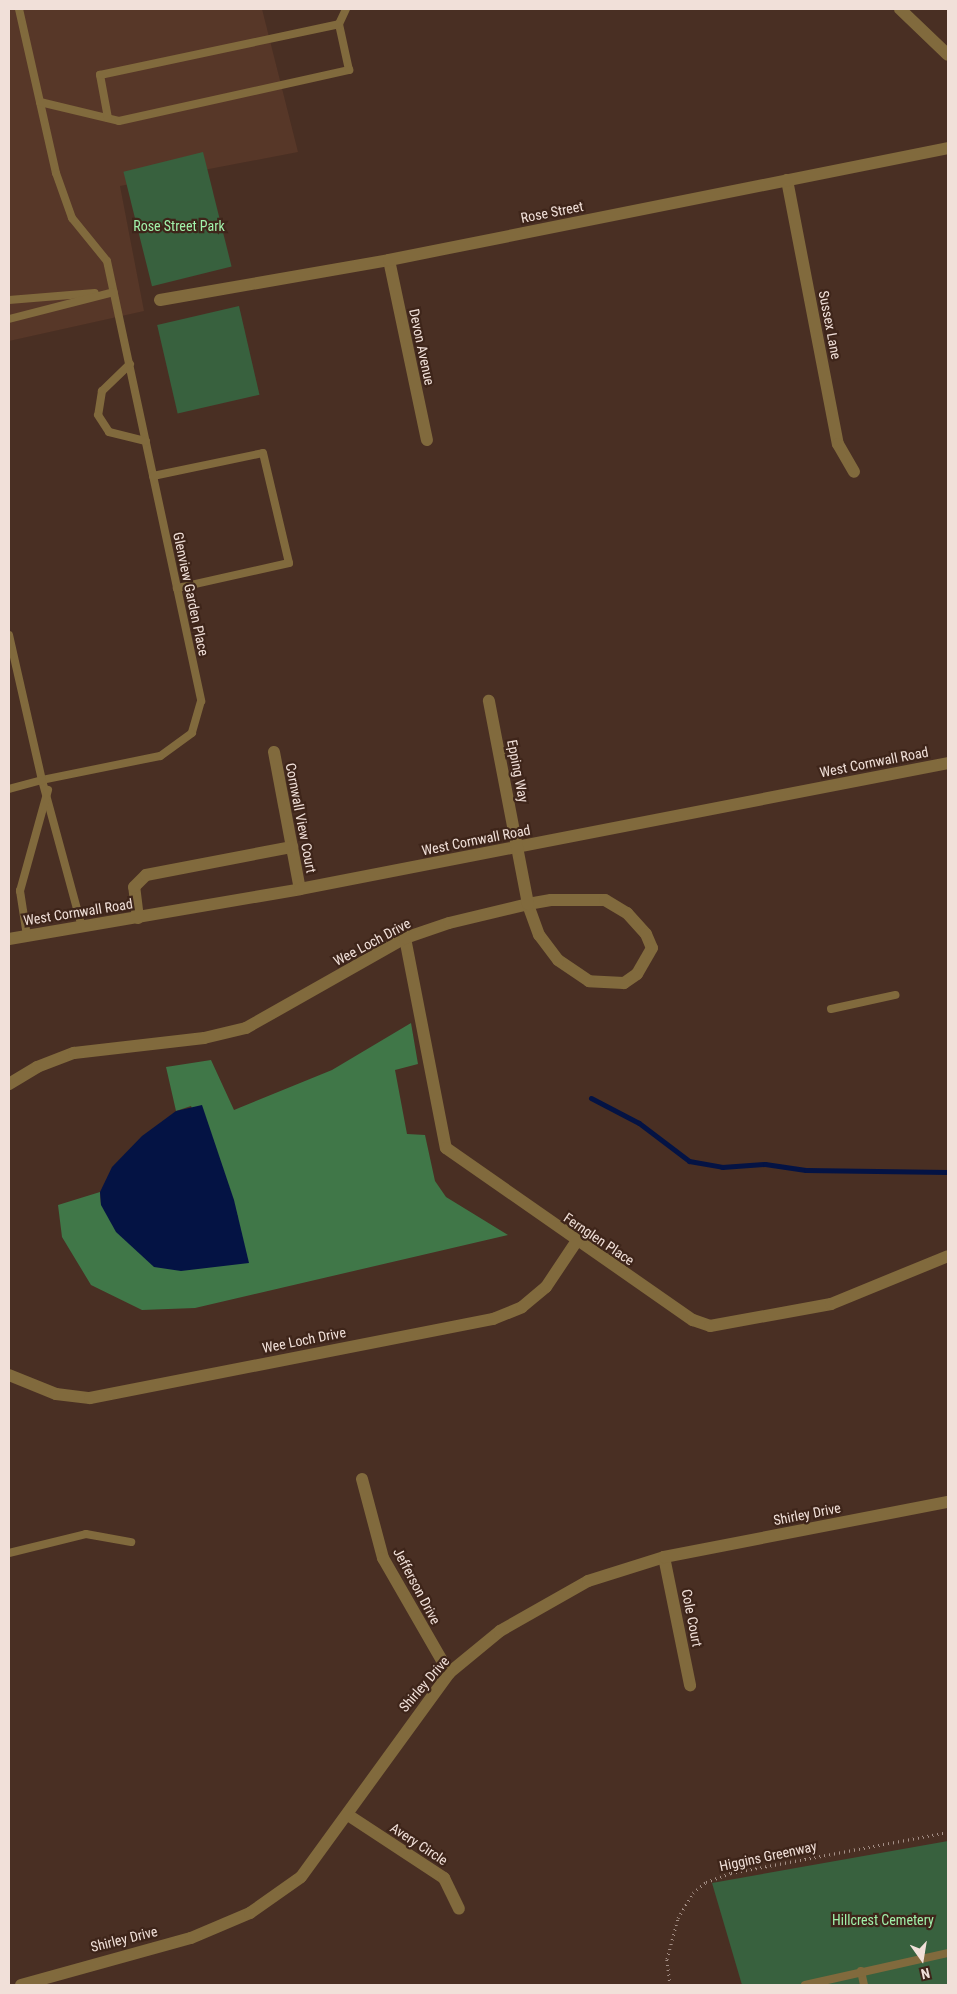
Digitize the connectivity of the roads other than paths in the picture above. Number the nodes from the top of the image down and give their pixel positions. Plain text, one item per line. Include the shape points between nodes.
1 (19, 9) edge
2 (346, 9) edge
3 (900, 9) edge
4 (339, 24) junction
5 (948, 55) edge
6 (40, 102) junction
7 (108, 118) junction
8 (948, 148) edge
9 (787, 180) junction
10 (388, 260) junction
11 (114, 292) junction
12 (9, 300) edge
13 (160, 300) dead end
14 (9, 318) edge
15 (130, 364) junction
16 (427, 440) dead end
17 (146, 441) junction
18 (854, 472) dead end
19 (153, 476) junction
20 (177, 588) junction
21 (9, 635) edge
22 (489, 701) dead end
23 (274, 752) dead end
24 (948, 763) edge
25 (42, 780) junction
26 (9, 789) edge
27 (48, 790) junction
28 (292, 847) junction
29 (518, 848) junction
30 (300, 889) junction
31 (528, 904) junction
32 (138, 918) junction
33 (82, 927) junction
34 (27, 936) junction
35 (9, 938) edge
36 (405, 938) junction
37 (895, 995) dead end
38 (831, 1009) dead end
39 (9, 1084) edge
40 (576, 1242) junction
41 (948, 1256) edge
42 (9, 1375) edge
43 (362, 1480) dead end
44 (948, 1502) edge
45 (131, 1542) dead end
46 (9, 1553) edge
47 (664, 1557) junction
48 (449, 1673) junction
49 (690, 1685) dead end
50 (348, 1815) junction
51 (459, 1909) dead end
52 (948, 1953) edge
53 (861, 1971) junction
54 (21, 1985) edge
55 (805, 1985) edge
56 (864, 1985) edge

1 - 6 lane, Glenview Garden Place
2 - 4 lane
3 - 5 street
4 - 7 lane via 100,75
4 - 7 lane via 349,70 119,120
6 - 7 lane
6 - 11 lane, Glenview Garden Place via 72,218 107,261
8 - 9 street, Rose Street
9 - 10 street, Rose Street
9 - 18 street, Sussex Lane via 838,444
10 - 13 street, Rose Street
10 - 16 street, Devon Avenue
11 - 12 lane
11 - 14 lane
11 - 15 lane, Glenview Garden Place
15 - 17 lane, Glenview Garden Place
15 - 17 lane via 102,391 98,415 109,432
17 - 19 lane, Glenview Garden Place
19 - 20 lane, Glenview Garden Place
19 - 20 lane via 263,453 289,563
20 - 25 lane, Glenview Garden Place via 201,700 192,733 160,756
21 - 25 lane
22 - 29 street, Epping Way
23 - 28 street, Cornwall View Court
24 - 29 street, West Cornwall Road
25 - 26 lane, Glenview Garden Place
25 - 27 lane
27 - 33 lane
27 - 34 lane via 20,891
28 - 30 street, Cornwall View Court
28 - 32 street via 146,875 134,887
29 - 30 street, West Cornwall Road
29 - 31 street, Epping Way
30 - 32 street, West Cornwall Road
31 - 31 street, Wee Loch Drive via 539,935 558,960 589,981 624,983 649,960 652,948 646,934 627,913 605,900 581,897
31 - 36 street, Wee Loch Drive
32 - 33 street, West Cornwall Road
33 - 34 street, West Cornwall Road
34 - 35 street, West Cornwall Road
36 - 39 street, Wee Loch Drive via 246,1028 204,1038 74,1053 37,1067
36 - 40 street, Fernglen Place via 446,1148
37 - 38 lane
40 - 41 street, Fernglen Place via 693,1320 710,1326 830,1304
40 - 42 street, Wee Loch Drive via 546,1287 522,1307 493,1318 90,1398 56,1394
43 - 48 street, Jefferson Drive via 383,1558
44 - 47 street, Shirley Drive
45 - 46 lane via 86,1534
47 - 48 street, Shirley Drive via 588,1581 541,1606 500,1631
47 - 49 street, Cole Court
48 - 50 street, Shirley Drive via 416,1713
50 - 51 street, Avery Circle via 444,1878
50 - 54 street, Shirley Drive via 301,1877 250,1914 191,1938
52 - 53 lane
53 - 55 lane
53 - 56 lane

